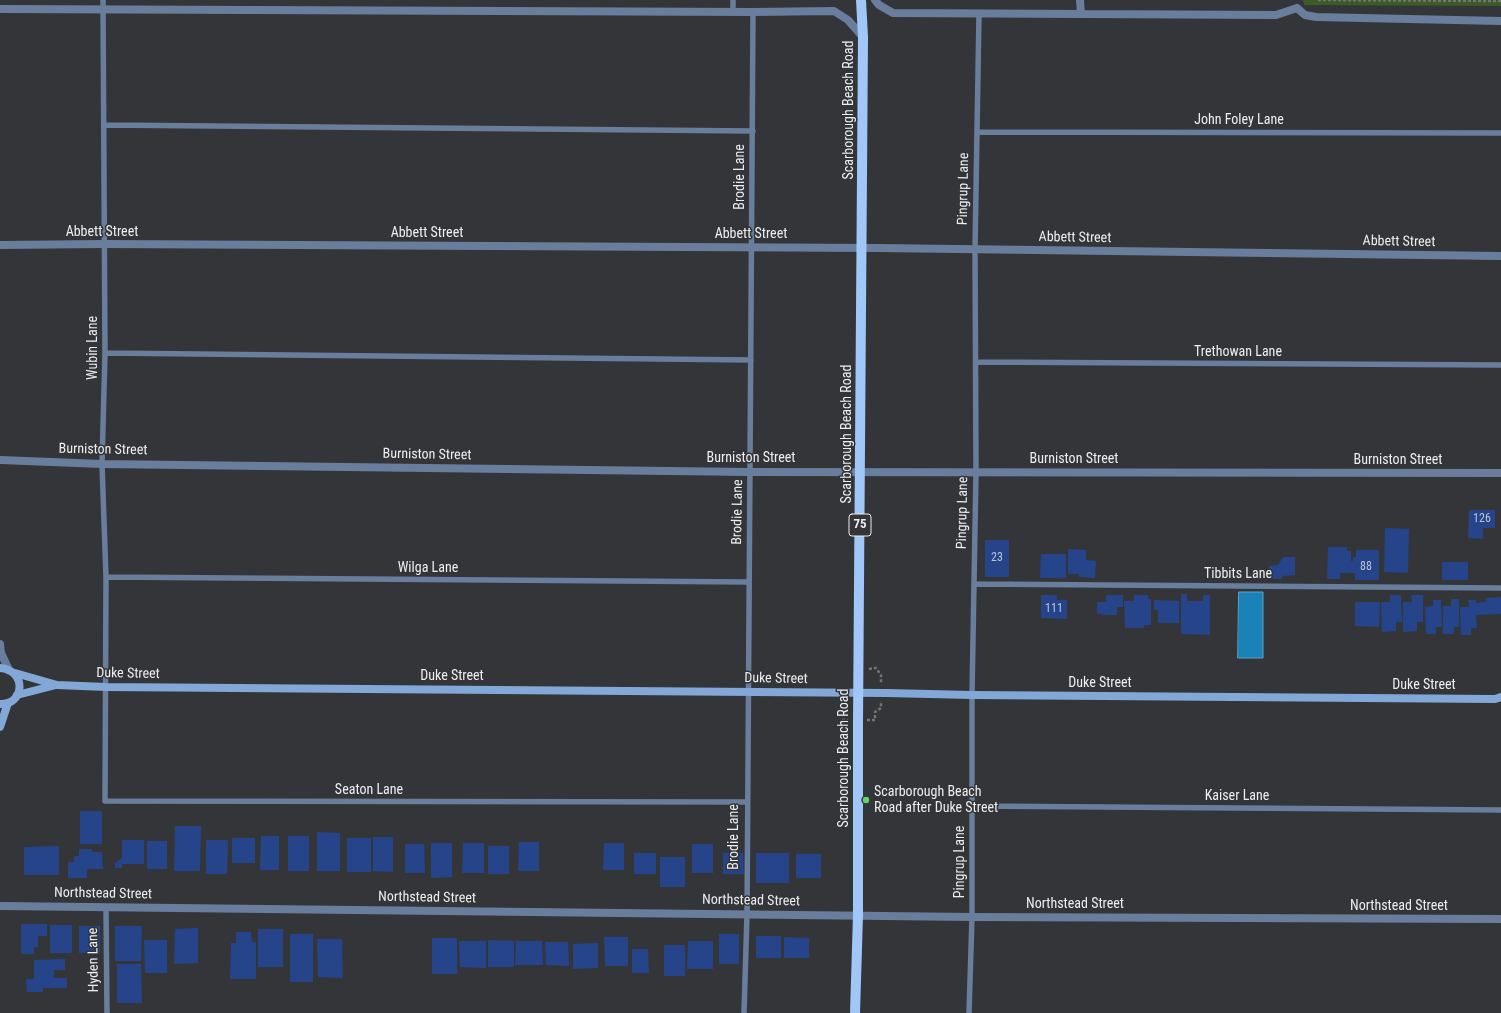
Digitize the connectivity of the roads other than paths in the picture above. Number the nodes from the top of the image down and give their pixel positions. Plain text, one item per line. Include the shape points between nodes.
1 (104, 0) edge
2 (733, 0) edge
3 (861, 0) edge
4 (875, 0) edge
5 (1080, 0) edge
6 (1296, 4) edge
7 (0, 8) edge
8 (104, 9) junction
9 (733, 12) junction
10 (753, 12) junction
11 (979, 14) junction
12 (1081, 14) junction
13 (1501, 20) edge
14 (864, 37) junction
15 (105, 125) junction
16 (753, 131) junction
17 (977, 132) junction
18 (1501, 133) edge
19 (104, 244) junction
20 (0, 245) edge
21 (752, 247) junction
22 (862, 248) junction
23 (975, 249) junction
24 (1501, 256) edge
25 (105, 353) junction
26 (751, 360) junction
27 (976, 362) junction
28 (1501, 365) edge
29 (0, 460) edge
30 (102, 464) junction
31 (750, 472) junction
32 (860, 472) junction
33 (976, 472) junction
34 (1501, 473) edge
35 (106, 577) junction
36 (749, 582) junction
37 (974, 584) junction
38 (1501, 588) edge
39 (0, 644) edge
40 (0, 668) edge
41 (12, 671) junction
42 (57, 685) junction
43 (106, 687) junction
44 (748, 692) junction
45 (859, 692) junction
46 (18, 695) junction
47 (972, 695) junction
48 (1499, 699) edge
49 (4, 703) edge
50 (0, 728) edge
51 (746, 802) junction
52 (972, 806) junction
53 (1501, 810) edge
54 (0, 906) edge
55 (106, 908) junction
56 (747, 914) junction
57 (858, 916) junction
58 (972, 916) junction
59 (1501, 919) edge
60 (107, 1013) edge
61 (744, 1013) edge
62 (855, 1013) edge
63 (970, 1013) edge

1 - 8 lane, Wubin Lane
2 - 9 lane
3 - 14 main road, Scarborough Beach Road / 75
4 - 11 street via 893,13
5 - 12 street
6 - 12 street via 1276,15
6 - 13 street via 1305,15 1316,17
7 - 8 street
8 - 9 street
8 - 15 lane, Wubin Lane
9 - 10 street
10 - 14 street via 834,11 848,20
10 - 16 lane, Brodie Lane
11 - 12 street
11 - 17 lane, Pingrup Lane
14 - 22 main road, Scarborough Beach Road / 75
15 - 16 lane
15 - 19 lane, Wubin Lane
16 - 21 lane, Brodie Lane
17 - 18 lane, John Foley Lane
17 - 23 lane, Pingrup Lane
19 - 20 street, Abbett Street
19 - 21 street, Abbett Street
19 - 25 lane, Wubin Lane
21 - 22 street, Abbett Street
21 - 26 lane, Brodie Lane
22 - 23 street, Abbett Street
22 - 32 main road, Scarborough Beach Road / 75
23 - 24 street, Abbett Street
23 - 27 lane, Pingrup Lane
25 - 26 lane
25 - 30 lane, Wubin Lane
26 - 31 lane, Brodie Lane
27 - 28 lane, Trethowan Lane
27 - 33 lane, Pingrup Lane
29 - 30 street, Burniston Street
30 - 31 street, Burniston Street
30 - 35 lane, Wubin Lane
31 - 32 street, Burniston Street
31 - 36 lane, Brodie Lane
32 - 33 street, Burniston Street
32 - 45 main road, Scarborough Beach Road / 75
33 - 34 street, Burniston Street
33 - 37 lane, Pingrup Lane
35 - 36 lane, Wilga Lane
35 - 43 lane, Wubin Lane
36 - 44 lane, Brodie Lane
37 - 38 lane, Tibbits Lane
37 - 47 lane, Pingrup Lane
39 - 41 street via 1,653
40 - 41 main road, Duke Street
41 - 42 main road, Duke Street
41 - 46 main road via 20,683
42 - 43 main road, Duke Street
42 - 46 main road, Duke Street
43 - 44 main road, Duke Street
43 - 51 lane, Seaton Lane via 105,801
44 - 45 main road, Duke Street
44 - 51 lane, Brodie Lane
45 - 47 main road, Duke Street
45 - 57 main road, Scarborough Beach Road / 75
46 - 49 main road
47 - 48 main road, Duke Street
47 - 52 lane, Pingrup Lane
49 - 50 main road
51 - 56 lane, Brodie Lane
52 - 53 lane, Kaiser Lane
52 - 58 lane, Pingrup Lane
54 - 55 street, Northstead Street
55 - 56 street, Northstead Street
55 - 60 lane, Hyden Lane
56 - 57 street, Northstead Street
56 - 61 lane, Brodie Lane
57 - 58 street, Northstead Street
57 - 62 main road, Scarborough Beach Road / 75
58 - 59 street, Northstead Street
58 - 63 lane, Pingrup Lane

